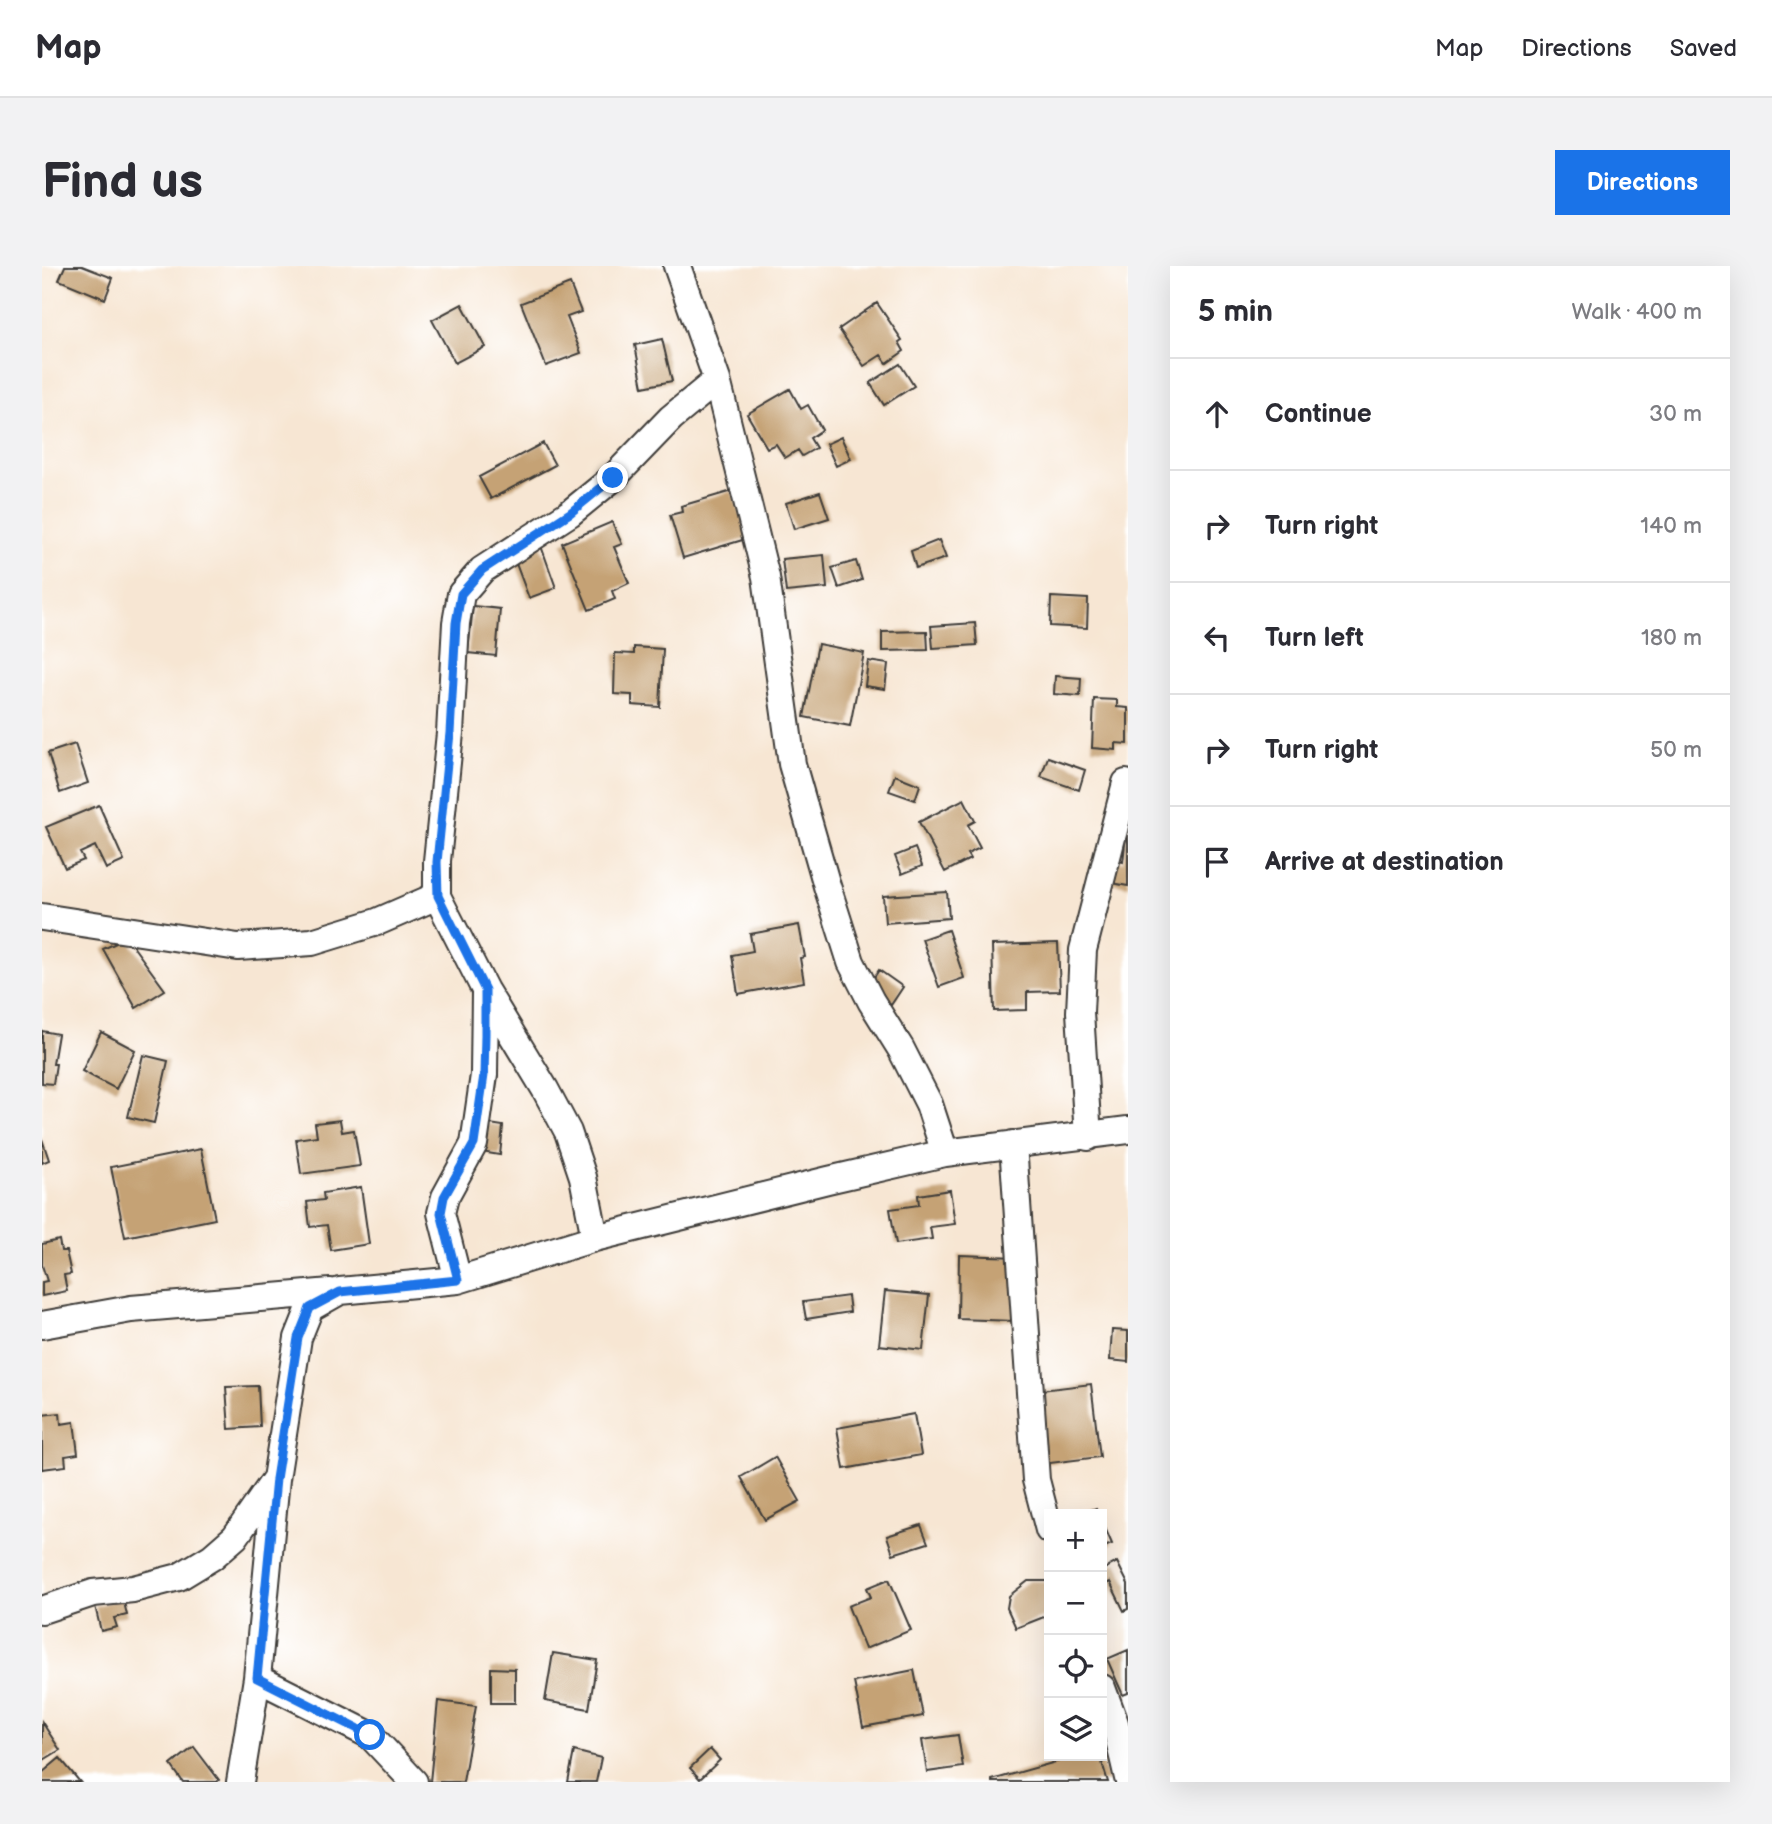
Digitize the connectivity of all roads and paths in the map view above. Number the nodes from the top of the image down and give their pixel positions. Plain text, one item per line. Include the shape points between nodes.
1 (677, 266) edge
2 (718, 380) junction
3 (1126, 783) dead end
4 (438, 896) junction
5 (42, 917) edge
6 (485, 990) junction
7 (1128, 1130) edge
8 (1088, 1137) junction
9 (1013, 1144) junction
10 (945, 1153) junction
11 (595, 1238) junction
12 (458, 1280) junction
13 (340, 1292) junction
14 (42, 1325) edge
15 (276, 1479) junction
16 (1044, 1511) edge
17 (42, 1610) edge
18 (257, 1678) junction
19 (1106, 1698) edge
20 (1128, 1778) edge
21 (240, 1782) edge
22 (414, 1782) edge

1 - 2 street
2 - 4 street via 671,418 613,478 570,513 482,570 461,594 437,862
2 - 10 street via 766,577 792,764 827,886 851,962 929,1104
3 - 8 street via 1083,950 1080,1012
4 - 5 street via 377,922 312,942 238,947
4 - 6 street
6 - 11 street via 568,1132
6 - 12 street via 484,1075 474,1144 444,1197 441,1213
7 - 8 street
8 - 9 street
9 - 10 street
9 - 16 street via 1036,1480
10 - 11 street
11 - 12 street
12 - 13 street
13 - 14 street via 131,1309
13 - 15 street via 310,1308 298,1338
15 - 17 street via 235,1537 179,1577 93,1593
15 - 18 street
18 - 21 street
18 - 22 street via 370,1735
19 - 20 street

